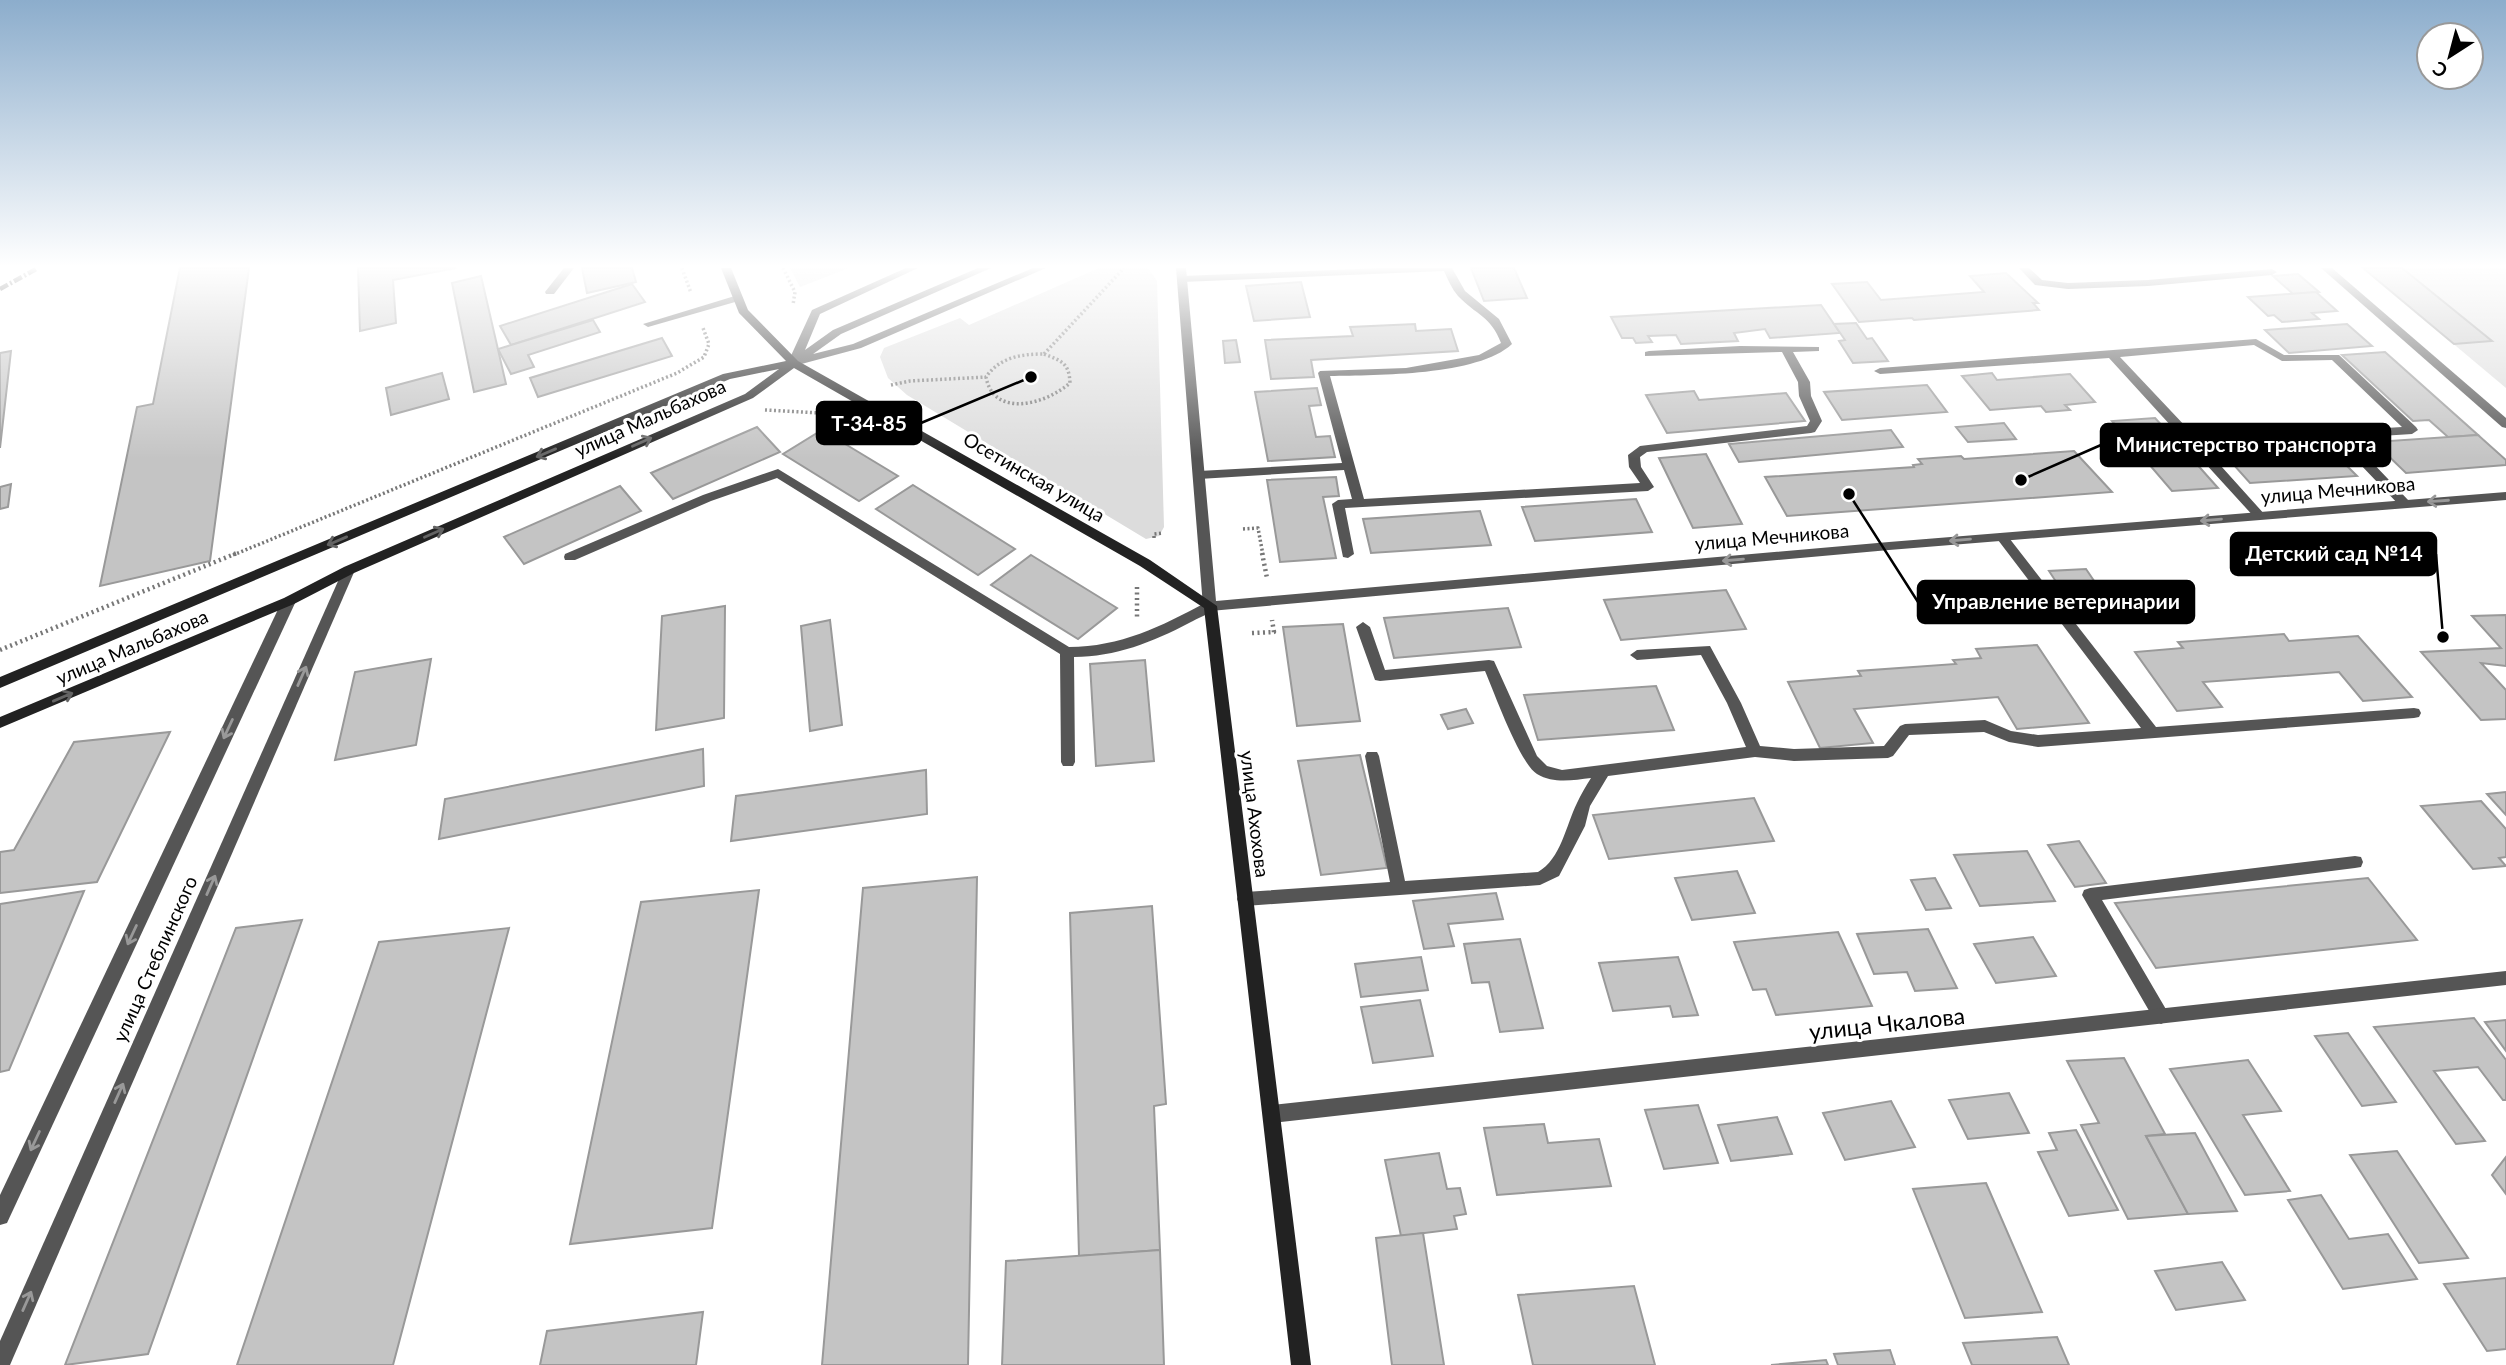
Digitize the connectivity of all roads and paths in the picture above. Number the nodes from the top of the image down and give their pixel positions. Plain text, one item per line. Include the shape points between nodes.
1 (763, 332) edge
2 (808, 332) edge
3 (838, 332) edge
4 (891, 332) edge
5 (1065, 332) edge
6 (1186, 332) edge
7 (1503, 332) edge
8 (2400, 332) edge
9 (1786, 349) junction
10 (1815, 349) dead end
11 (1045, 354) junction
12 (1649, 354) dead end
13 (2112, 354) junction
14 (704, 357) dead end
15 (794, 363) junction
16 (1880, 371) dead end
17 (986, 377) junction
18 (891, 385) dead end
19 (765, 410) dead end
20 (839, 414) dead end
21 (2506, 424) edge
22 (2184, 432) junction
23 (2339, 435) junction
24 (1349, 466) junction
25 (1199, 475) junction
26 (2506, 496) edge
27 (1359, 503) junction
28 (2404, 504) junction
29 (2260, 516) junction
30 (1243, 529) dead end
31 (1163, 533) dead end
32 (2002, 537) junction
33 (1154, 538) dead end
34 (1348, 554) dead end
35 (570, 557) dead end
36 (349, 570) junction
37 (1267, 578) dead end
38 (1137, 587) dead end
39 (289, 601) junction
40 (1210, 606) junction
41 (1272, 613) dead end
42 (1137, 620) dead end
43 (1363, 627) dead end
44 (1252, 633) dead end
45 (0, 650) edge
46 (1067, 652) junction
47 (1637, 655) dead end
48 (0, 683) edge
49 (2414, 713) dead end
50 (0, 723) edge
51 (2153, 733) junction
52 (1755, 751) junction
53 (1372, 756) dead end
54 (1068, 762) dead end
55 (1604, 770) junction
56 (2355, 862) dead end
57 (1399, 888) junction
58 (1245, 899) junction
59 (2506, 978) edge
60 (2161, 1016) junction
61 (1272, 1114) junction
62 (0, 1216) edge
63 (0, 1364) edge
64 (1301, 1365) edge

1 - 15 main road, Осетинская улица
2 - 15 street
3 - 15 street
4 - 15 street
5 - 11 path
6 - 25 street, улица Ахохова
7 - 24 street via 1507,344 1482,358 1406,371 1324,373
8 - 21 street
9 - 10 street
9 - 12 street
9 - 27 street via 1804,382 1816,422 1811,429 1644,449 1634,455 1635,467 1648,487
11 - 17 path via 1007,358
11 - 17 path via 1064,362 1071,376 1064,390 1044,401 1007,402 989,392
13 - 16 street
13 - 22 street
13 - 23 street via 2256,342 2282,358 2335,357 2412,430
14 - 45 path via 677,373
36 -> 15 main road, улица Мальбахова via 749,396
15 - 40 main road, Осетинская улица
15 -> 48 main road, улица Мальбахова via 727,376
17 - 18 path
19 - 20 path
22 - 23 street via 2228,432 2258,440
22 - 29 street
23 - 28 street
24 - 25 street
24 - 27 street
25 - 40 street, улица Ахохова
26 -> 28 street, улица Мечникова
27 - 34 street via 1338,504
28 - 29 street, улица Мечникова
29 -> 32 street, улица Мечникова
30 - 37 path via 1258,528
31 - 33 path
32 -> 40 street, улица Мечникова
32 - 51 street
35 - 46 street via 778,472
36 - 39 main road, улица Мальбахова
63 -> 36 street, улица Стеблинского
38 - 42 path
50 -> 39 main road, улица Мальбахова
39 -> 62 street, улица Стеблинского
40 - 46 street via 1148,636 1091,653
40 - 58 main road, улица Ахохова
41 - 44 path via 1274,632
43 - 55 street via 1380,676 1489,665 1531,759 1542,770 1562,776
46 - 54 street
47 - 52 street via 1705,650
49 - 51 street
51 - 52 street via 2038,741 1985,726 1905,730 1888,752 1794,755
52 - 55 street
53 - 57 street
55 - 57 street via 1553,871 1540,878
56 - 60 street via 2090,895
57 - 58 street
58 - 61 main road, улица Ахохова
59 - 60 street, улица Чкалова
60 - 61 street, улица Чкалова
61 - 64 main road, улица Ахохова

